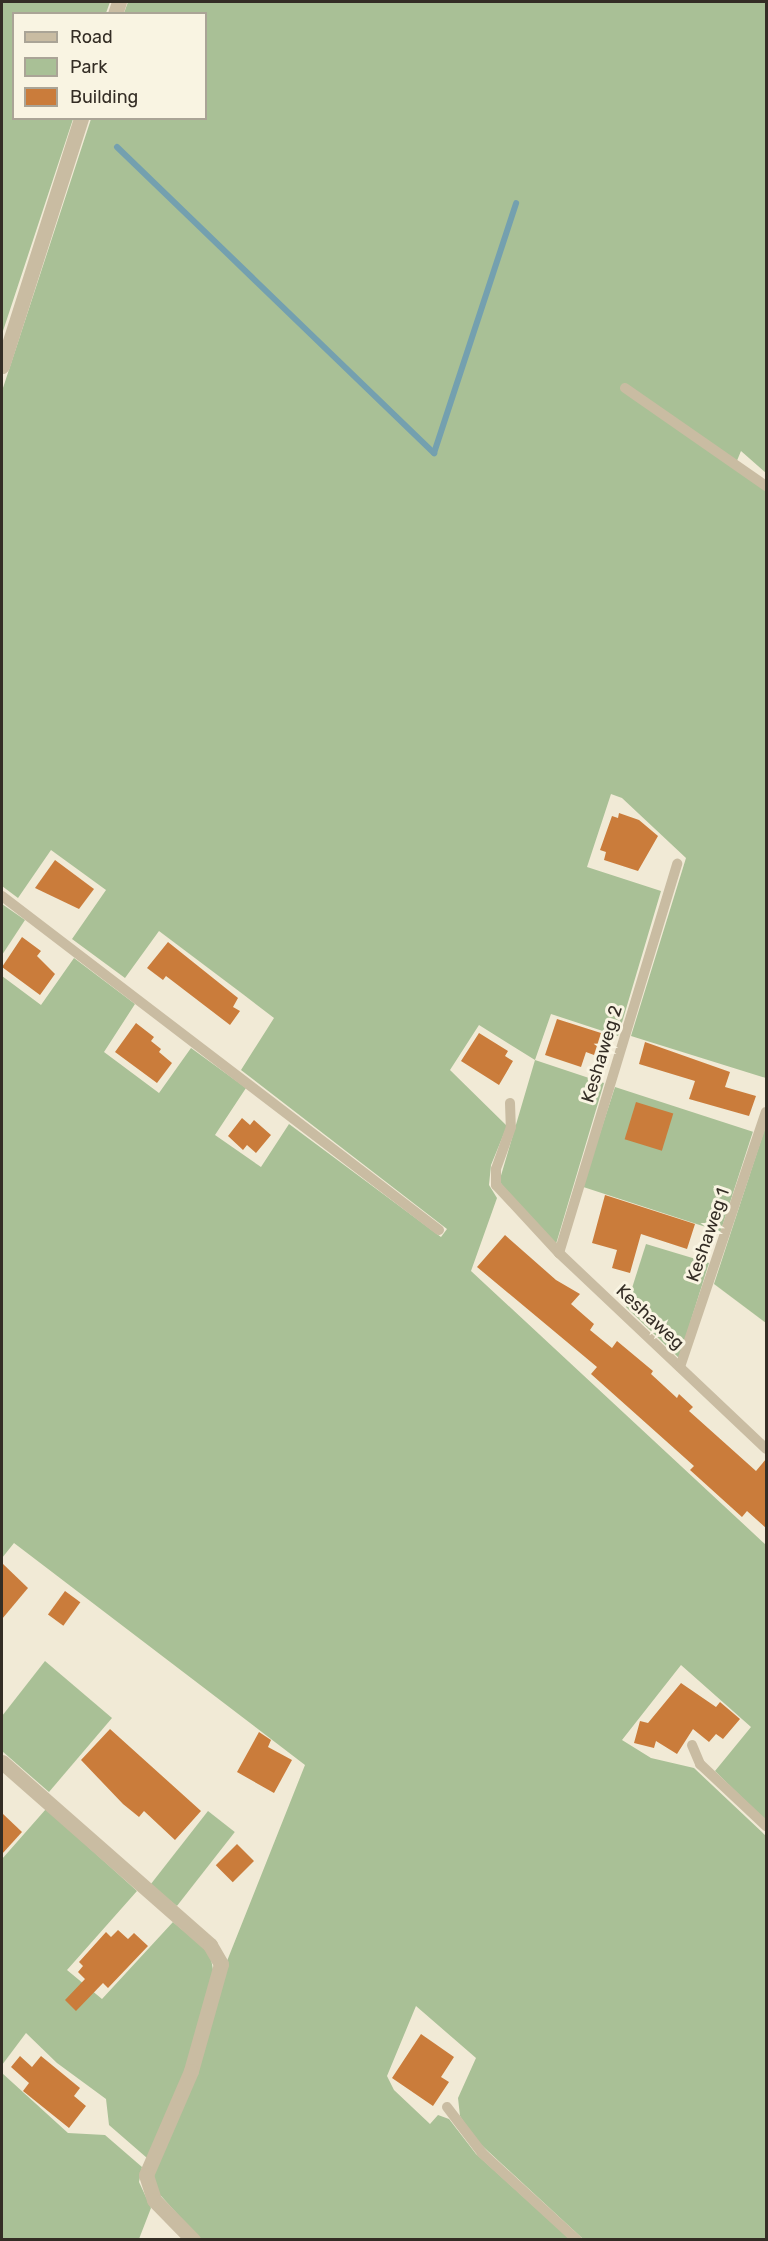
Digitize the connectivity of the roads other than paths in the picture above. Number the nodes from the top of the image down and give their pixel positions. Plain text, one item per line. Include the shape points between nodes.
1 (80, 120) edge
2 (2, 366) edge
3 (625, 388) dead end
4 (766, 486) edge
5 (677, 864) dead end
6 (2, 897) edge
7 (510, 1103) dead end
8 (766, 1112) edge
9 (439, 1230) dead end
10 (559, 1253) junction
11 (680, 1367) junction
12 (766, 1449) edge
13 (692, 1745) dead end
14 (2, 1762) edge
15 (766, 1826) edge
16 (447, 2107) dead end
17 (193, 2240) edge
18 (577, 2240) edge

1 - 2 street
3 - 4 lane
5 - 10 lane, Keshaweg 2
6 - 9 lane
7 - 10 lane, Keshaweg via 511,1127 496,1170 496,1185
8 - 11 lane, Keshaweg 1
10 - 11 lane, Keshaweg
11 - 12 lane, Keshaweg
13 - 15 lane via 700,1764
14 - 17 street via 210,1945 221,1964 191,2071 146,2175 154,2200
16 - 18 lane via 482,2153

